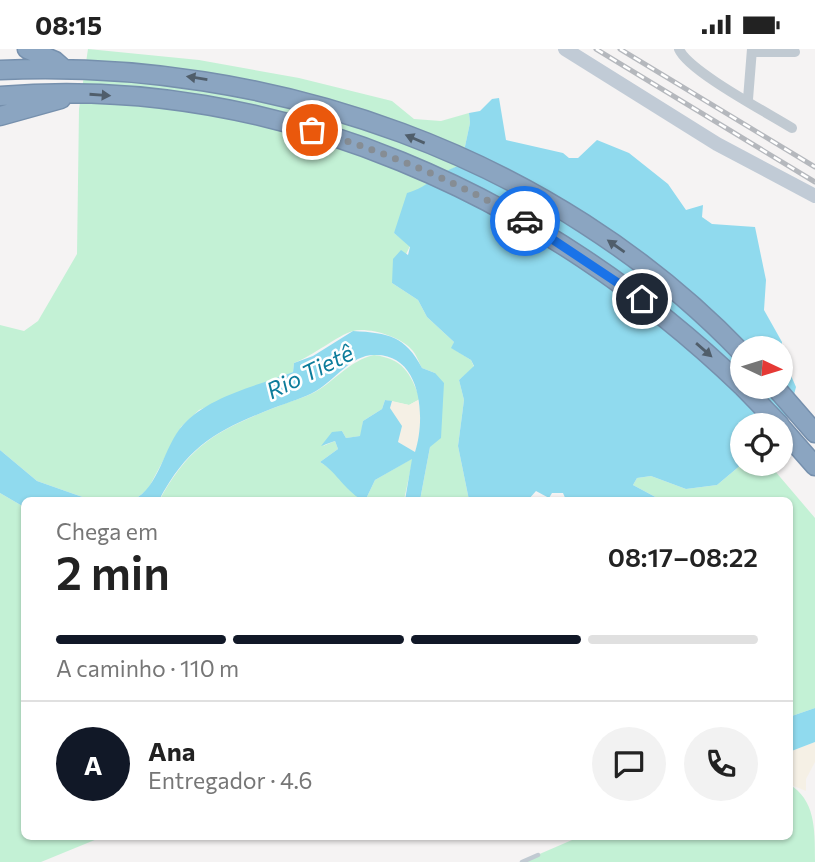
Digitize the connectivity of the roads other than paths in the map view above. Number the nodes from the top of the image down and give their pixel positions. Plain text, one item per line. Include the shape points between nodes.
1 (27, 49) edge
2 (565, 49) edge
3 (679, 49) edge
4 (752, 51) edge
5 (795, 52) dead end
6 (64, 69) junction
7 (0, 70) edge
8 (73, 93) junction
9 (0, 96) edge
10 (748, 99) junction
11 (6, 114) edge
12 (792, 128) dead end
13 (815, 196) edge
14 (730, 342) edge
15 (730, 375) edge
16 (755, 399) edge
17 (785, 399) edge
18 (769, 413) edge
19 (815, 433) edge
20 (793, 440) edge
21 (815, 466) edge
22 (538, 856) dead end
23 (522, 862) edge

1 - 6 highway
2 - 13 main road via 717,144
3 - 10 street via 691,63
4 - 5 street
4 - 10 street
6 - 7 highway
14 -> 6 highway via 664,281 581,222 491,171 395,130 224,82 135,71
8 - 9 highway
8 - 11 highway
8 -> 15 highway via 142,96 262,117 403,161 564,244 642,299
10 - 12 street
16 - 18 highway
17 - 19 highway
20 - 21 highway
22 - 23 lane

